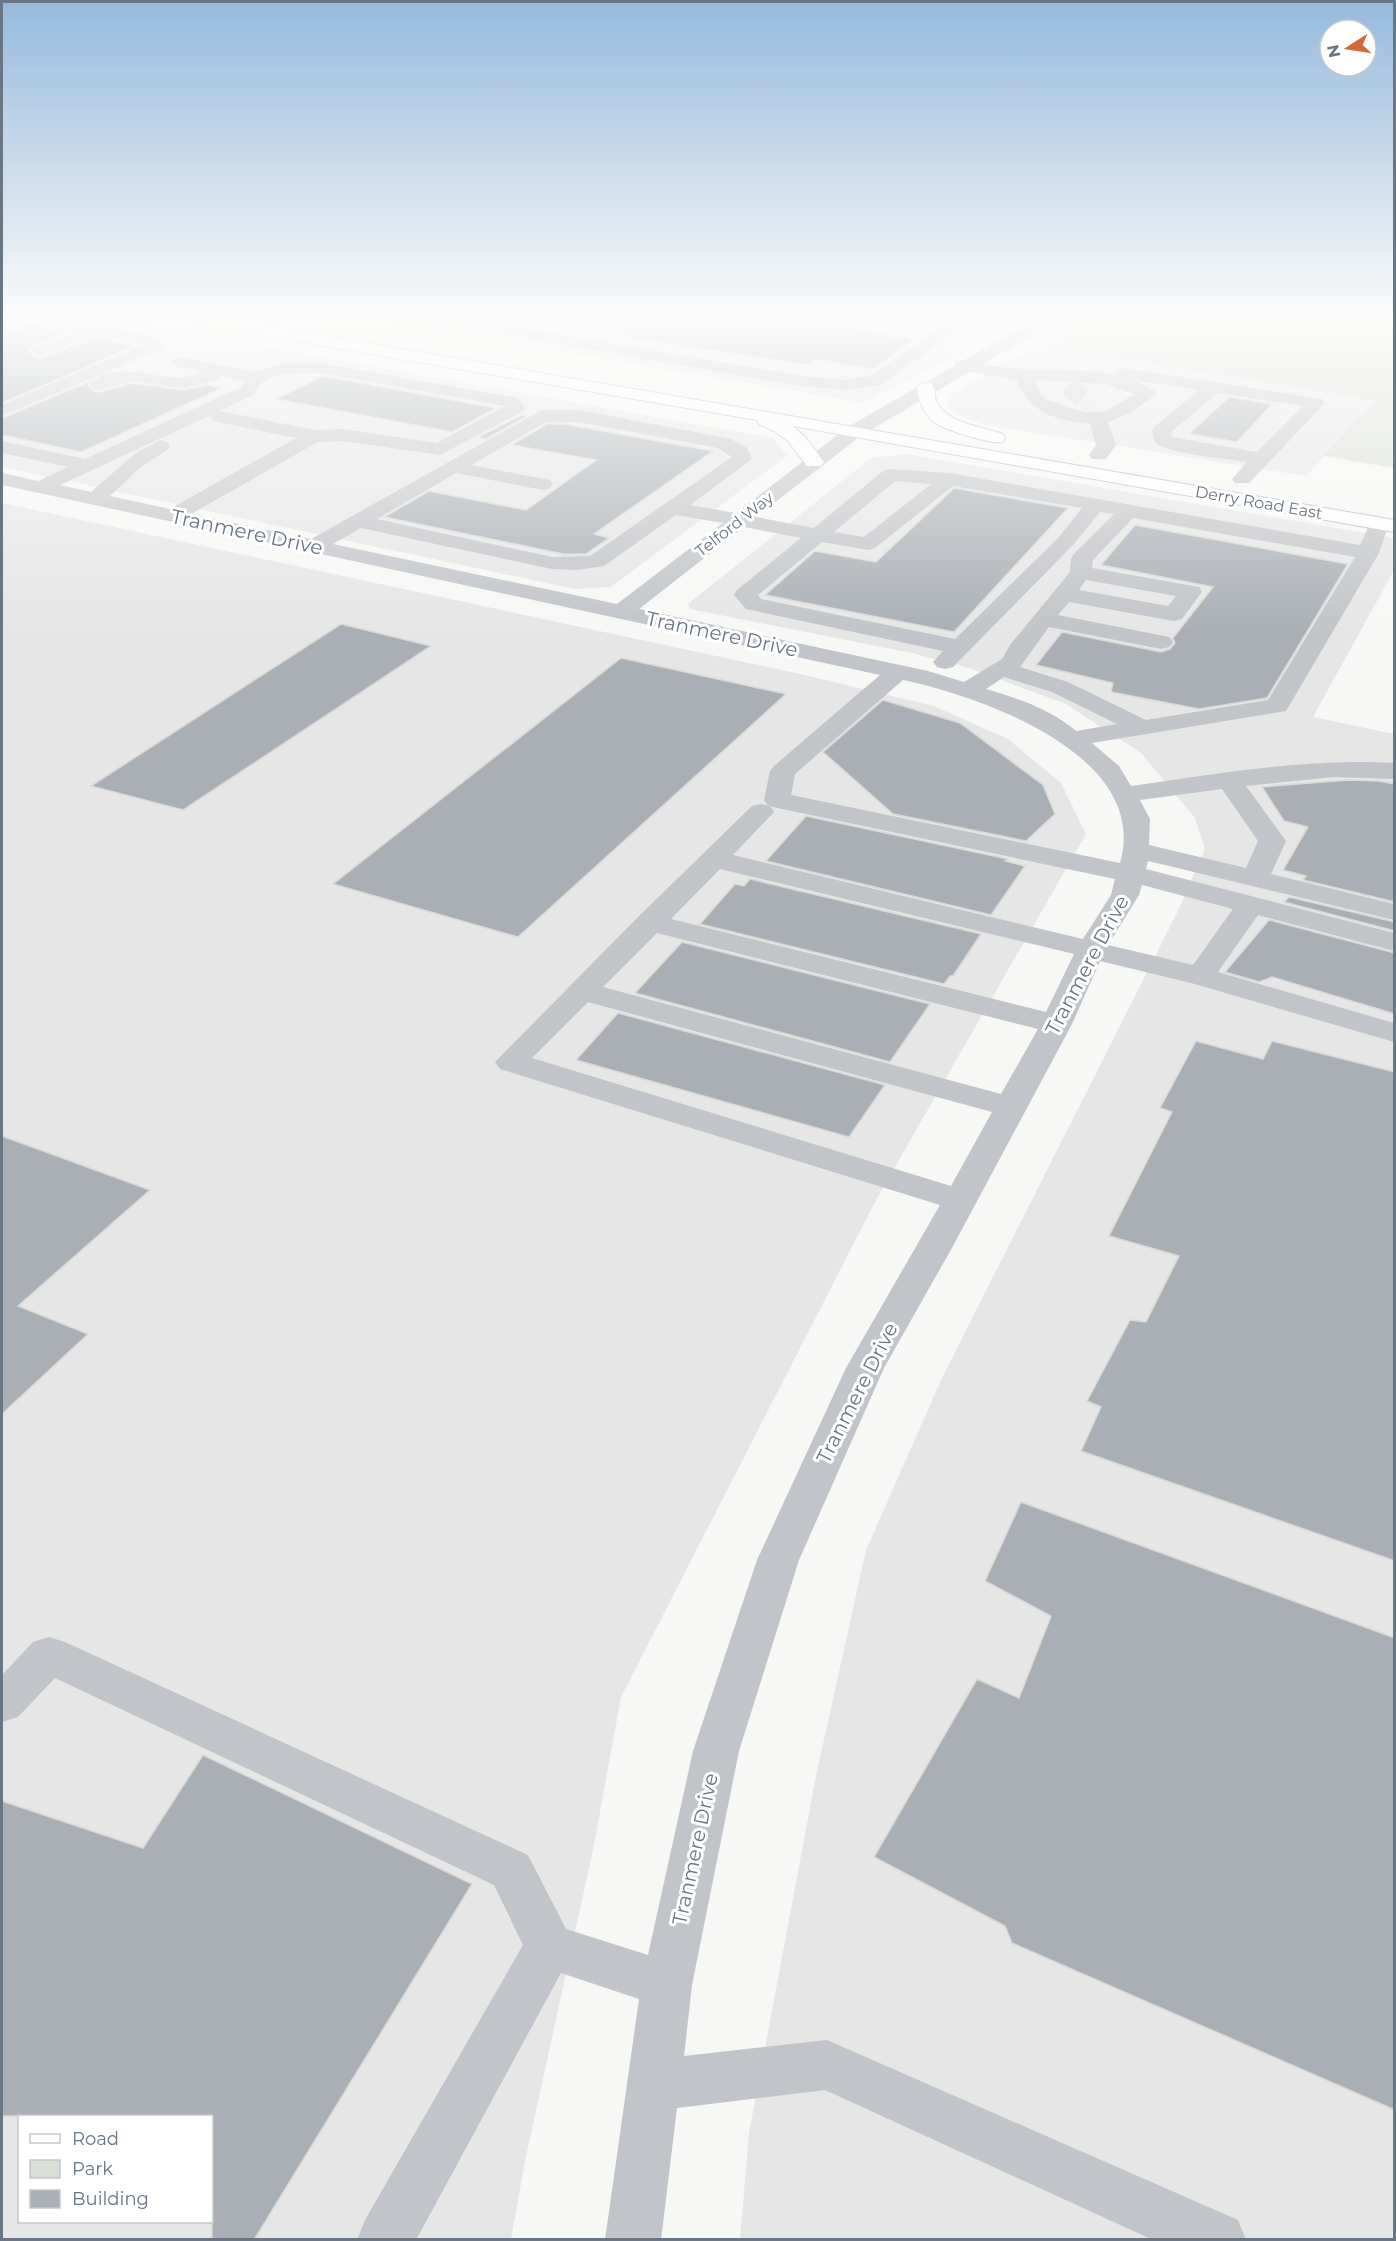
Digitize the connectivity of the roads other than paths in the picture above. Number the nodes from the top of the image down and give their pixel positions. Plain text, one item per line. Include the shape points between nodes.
1 (175, 425) edge
2 (205, 425) edge
3 (258, 425) edge
4 (485, 425) edge
5 (527, 425) edge
6 (625, 425) edge
7 (779, 425) edge
8 (819, 425) edge
9 (866, 425) edge
10 (917, 425) edge
11 (957, 425) edge
12 (1102, 425) edge
13 (1148, 425) edge
14 (1169, 425) edge
15 (1295, 425) edge
16 (1166, 427) junction
17 (855, 431) junction
18 (314, 436) junction
19 (996, 438) junction
20 (2, 447) edge
21 (1058, 448) dead end
22 (1078, 451) dead end
23 (1099, 455) junction
24 (1121, 459) dead end
25 (1263, 459) junction
26 (814, 462) junction
27 (88, 465) junction
28 (453, 467) junction
29 (1220, 475) dead end
30 (2, 479) edge
31 (949, 479) junction
32 (1242, 479) junction
33 (543, 483) dead end
34 (1266, 483) dead end
35 (40, 487) junction
36 (95, 499) junction
37 (1095, 505) junction
38 (673, 508) junction
39 (1128, 511) junction
40 (172, 516) junction
41 (739, 520) junction
42 (358, 521) junction
43 (1387, 525) edge
44 (819, 535) junction
45 (314, 546) junction
46 (1368, 553) junction
47 (1081, 573) junction
48 (1064, 594) junction
49 (621, 612) junction
50 (1043, 619) junction
51 (1161, 642) dead end
52 (959, 647) junction
53 (1002, 669) junction
54 (913, 675) junction
55 (967, 690) junction
56 (1143, 728) junction
57 (1071, 740) junction
58 (1395, 771) edge
59 (1229, 780) junction
60 (1123, 795) junction
61 (761, 812) dead end
62 (715, 859) junction
63 (1134, 862) junction
64 (1253, 892) junction
65 (1395, 912) edge
66 (649, 922) junction
67 (1395, 942) edge
68 (1091, 949) junction
69 (1200, 976) junction
70 (581, 991) junction
71 (1056, 1024) junction
72 (1395, 1033) edge
73 (1011, 1107) junction
74 (960, 1200) junction
75 (2, 1704) edge
76 (549, 1946) junction
77 (666, 1985) junction
78 (654, 2085) junction
79 (385, 2240) edge
80 (633, 2240) edge
81 (1218, 2240) edge

1 - 27 street
2 - 36 street via 141,456
3 - 18 street
4 - 18 street via 440,449 343,435
5 - 28 street
6 - 38 street via 724,443 740,452 742,459
7 - 26 main road via 799,440
8 - 17 main road, Derry Road East
9 - 17 street, Telford Way
10 - 19 main road
11 - 19 main road
12 - 23 street via 1106,445
13 - 16 street
14 - 16 street
15 - 25 street
16 - 25 street via 1161,431 1163,440
17 - 26 street, Telford Way
17 - 43 main road, Derry Road East
18 - 40 street
19 - 21 main road
20 - 27 street
22 - 23 main road
23 - 24 main road
25 - 32 street
26 - 41 street, Telford Way
27 - 35 street
28 - 33 street
28 - 42 street
29 - 32 main road, Derry Road East
30 - 35 street, Tranmere Drive
31 - 37 street
31 - 44 street via 890,475
31 - 44 street via 868,544
32 - 34 main road, Derry Road East
35 - 36 street, Tranmere Drive
36 - 40 street, Tranmere Drive
37 - 39 street
37 - 52 street via 1066,541
38 - 41 street
38 - 42 street via 596,561 577,564 552,563
39 - 46 street
39 - 47 street via 1082,559
40 - 45 street, Tranmere Drive
41 - 44 street
41 - 49 street, Telford Way
42 - 45 street
43 - 46 street
44 - 52 street via 745,595 754,604
45 - 49 street, Tranmere Drive
46 - 56 street via 1277,706
47 - 48 street
47 - 48 street via 1191,592 1174,614
48 - 50 street
49 - 54 street, Tranmere Drive
50 - 51 street
50 - 53 street via 1011,663
52 - 54 street
53 - 55 street
53 - 56 street via 1060,687
54 - 55 street, Tranmere Drive
54 - 63 street via 783,771 777,800
55 - 57 street, Tranmere Drive via 1004,702 1058,728
56 - 57 street
57 - 60 street, Tranmere Drive via 1110,771
58 - 59 street via 1334,770
59 - 60 street
59 - 64 street via 1272,841
60 - 63 street, Tranmere Drive via 1137,819
61 - 62 street
62 - 66 street
62 - 68 street
63 - 64 street
63 - 68 street, Tranmere Drive via 1125,895
64 - 65 street
64 - 67 street
64 - 69 street
66 - 70 street
66 - 71 street
68 - 69 street
68 - 71 street, Tranmere Drive
69 - 72 street
70 - 73 street
70 - 74 street via 511,1062
71 - 73 street, Tranmere Drive
73 - 74 street, Tranmere Drive
74 - 77 street, Tranmere Drive via 865,1368 778,1560 716,1751
75 - 76 street via 49,1655 511,1870
76 - 77 street
76 - 79 street
77 - 78 street, Tranmere Drive
78 - 80 street, Tranmere Drive
78 - 81 street via 827,2065

